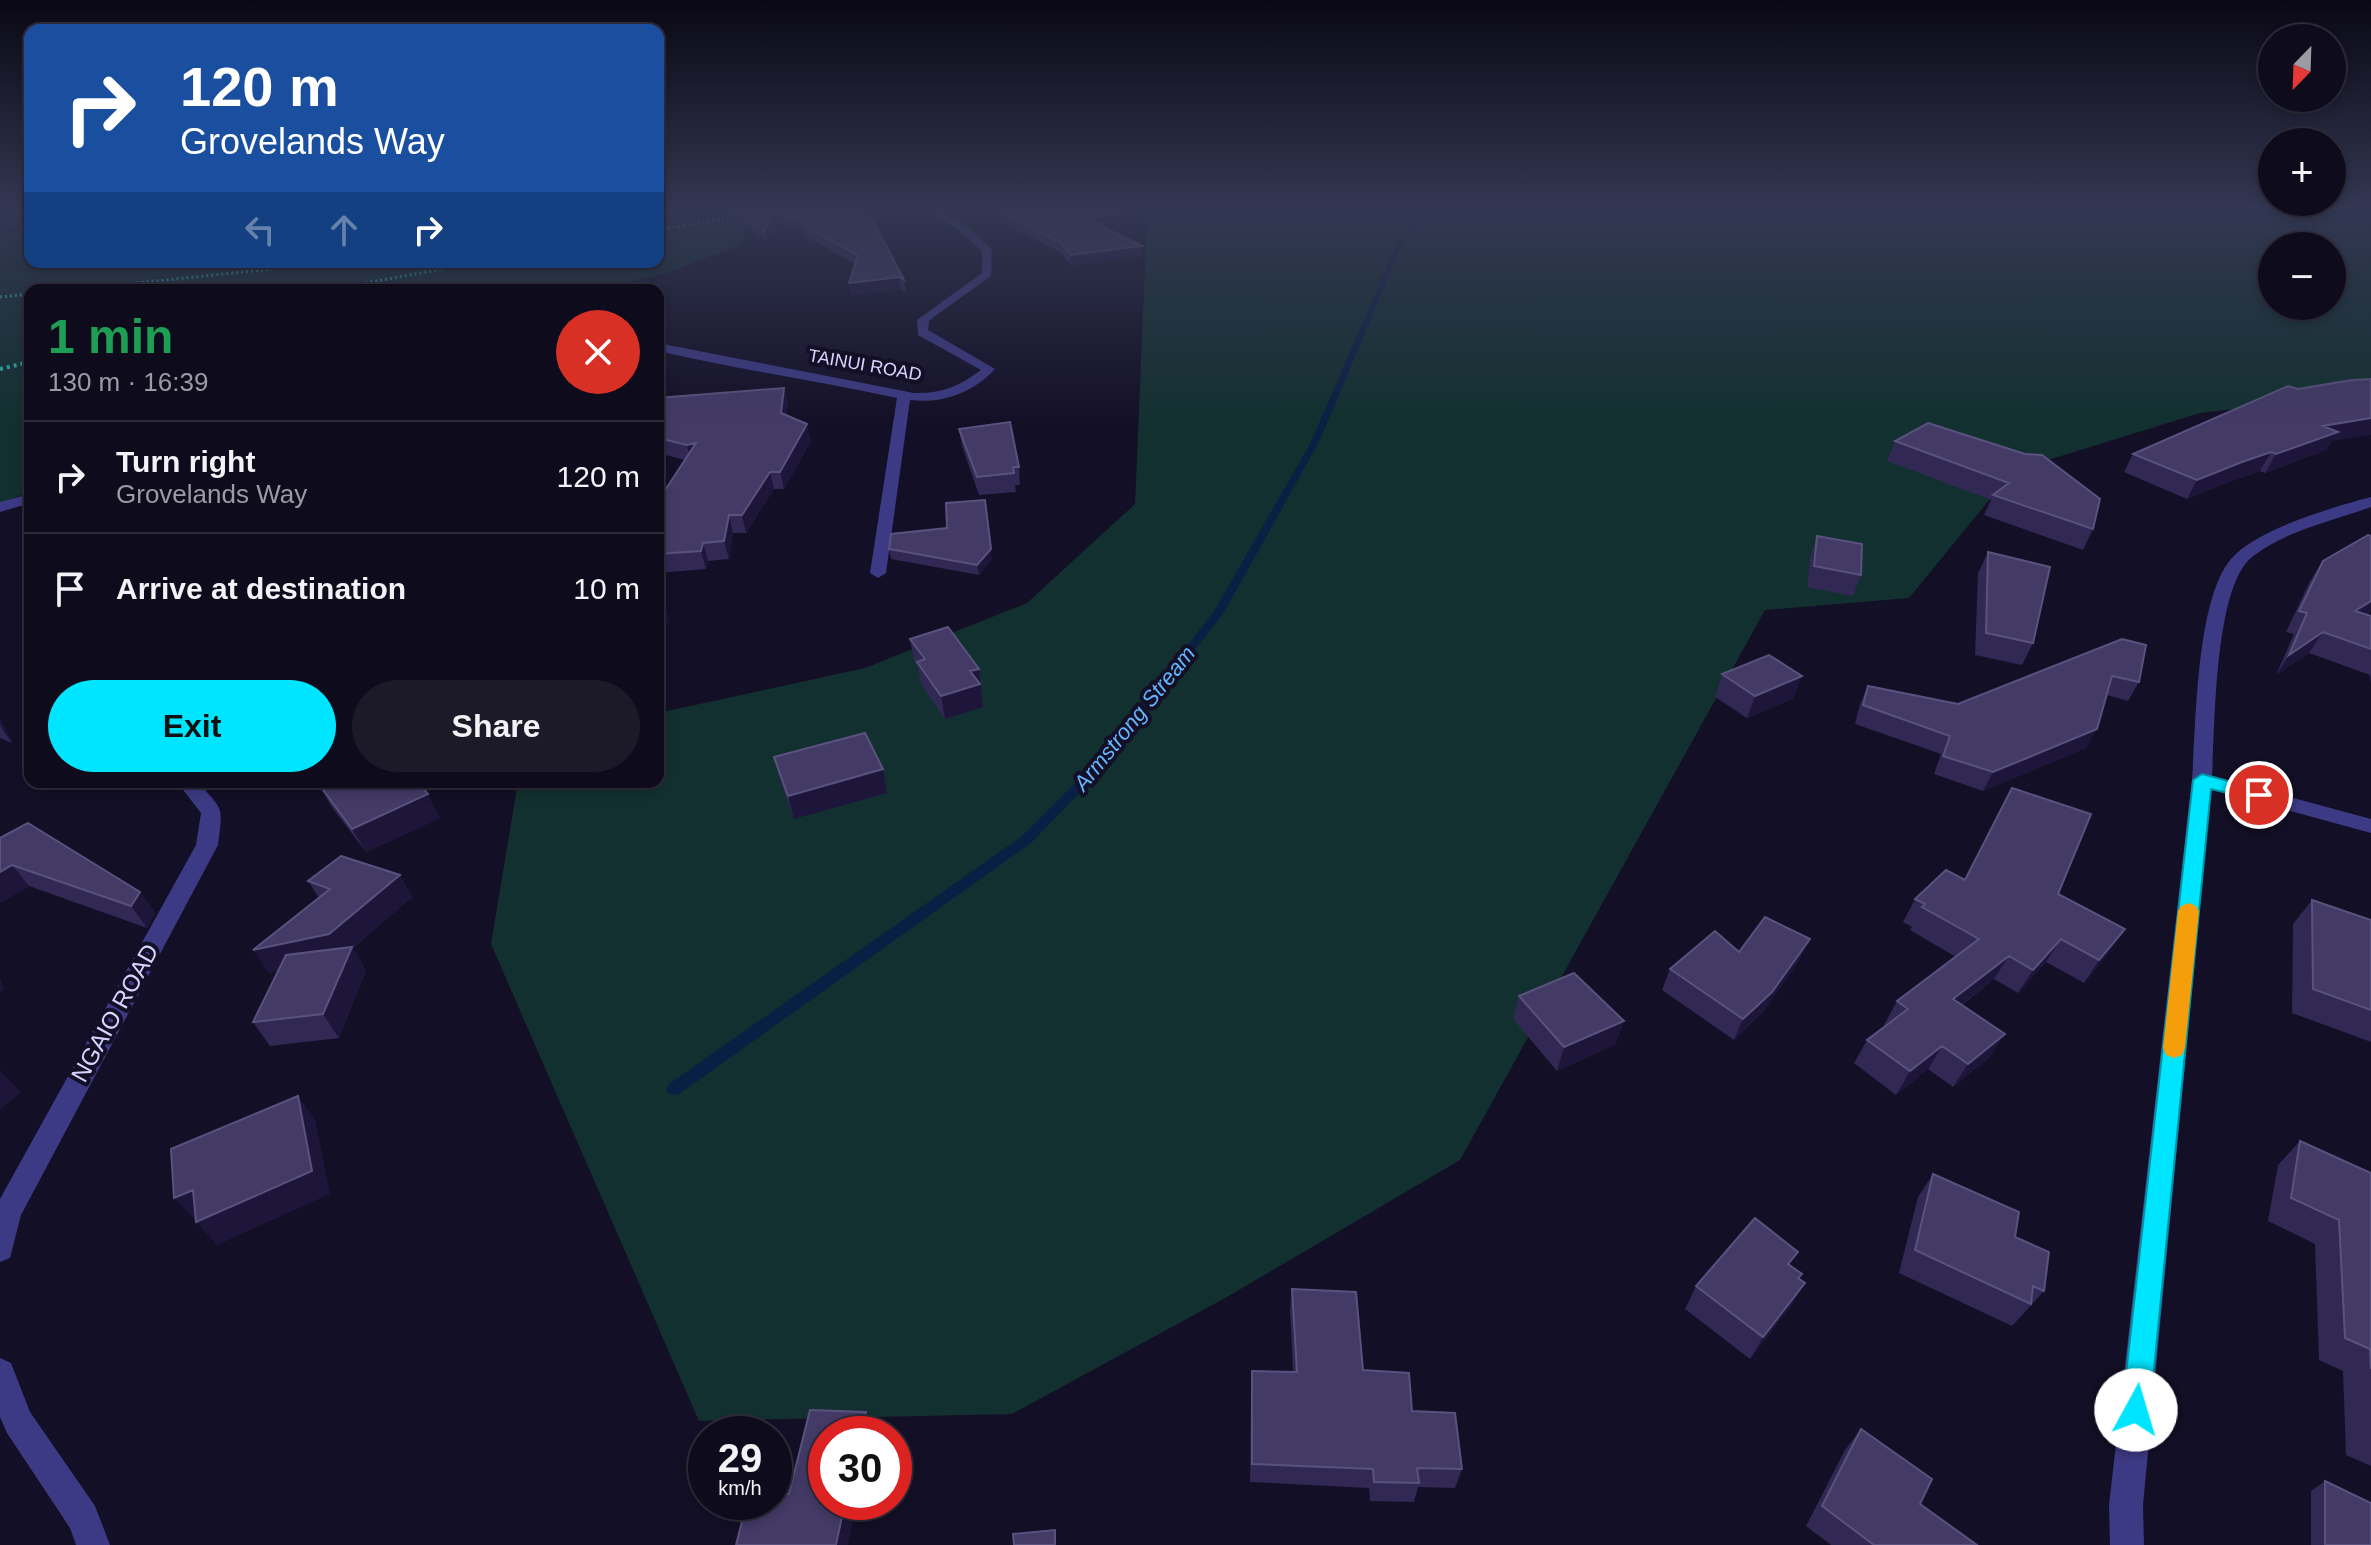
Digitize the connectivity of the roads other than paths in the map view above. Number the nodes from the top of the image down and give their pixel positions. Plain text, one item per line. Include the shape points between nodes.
1 (980, 281) edge
2 (664, 348) edge
3 (904, 396) junction
4 (24, 500) edge
5 (2371, 502) edge
6 (0, 507) edge
7 (878, 573) dead end
8 (2202, 780) junction
9 (192, 788) edge
10 (2371, 826) edge
11 (0, 1249) edge
12 (0, 1374) edge
13 (93, 1545) edge
14 (2127, 1545) edge

1 - 3 street, TAINUI ROAD via 932,311 923,320 922,332 989,369 975,382 938,397
2 - 3 street, TAINUI ROAD
3 - 7 street
4 - 6 street
5 - 8 street via 2262,543 2237,562 2221,594
8 - 10 street
8 - 14 street via 2126,1505
9 - 11 street, NGAIO ROAD via 212,812 207,845 7,1213
12 - 13 street via 18,1422 83,1518

